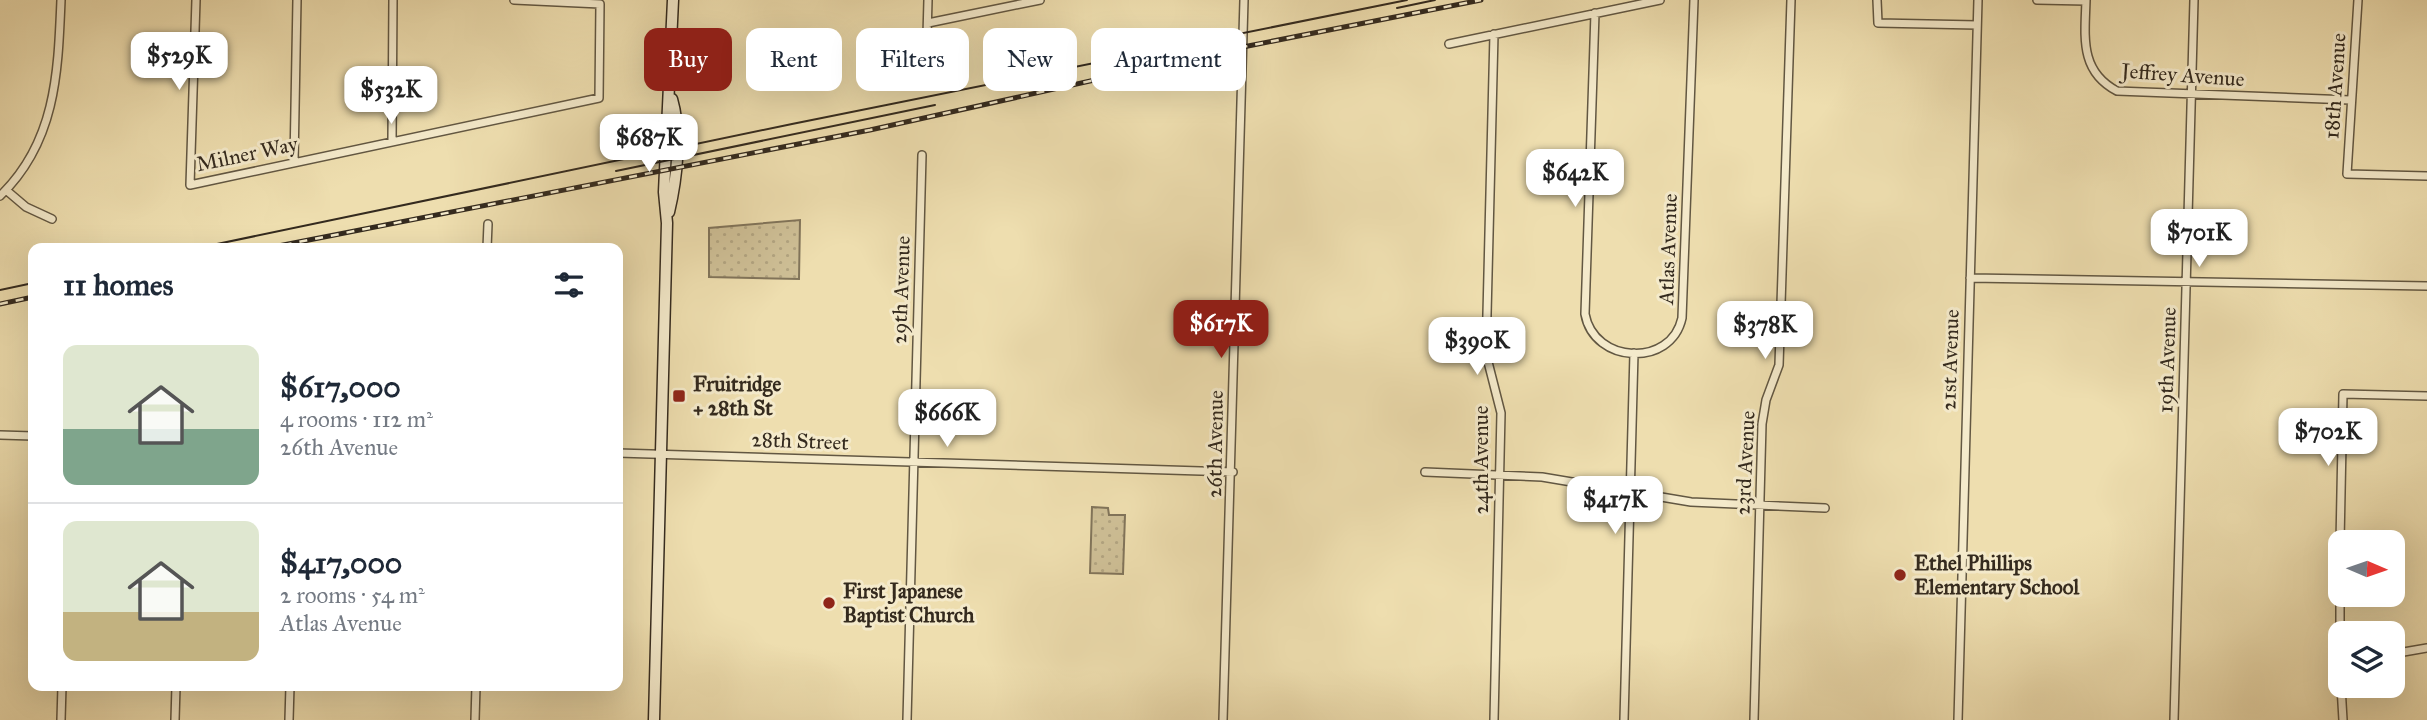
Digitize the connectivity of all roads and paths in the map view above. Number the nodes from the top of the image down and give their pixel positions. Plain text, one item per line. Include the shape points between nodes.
1 (61, 0) edge
2 (196, 0) edge
3 (297, 0) edge
4 (393, 0) edge
5 (514, 0) edge
6 (673, 0) edge
7 (928, 0) edge
8 (1040, 0) edge
9 (1244, 0) edge
10 (1660, 0) edge
11 (1695, 0) edge
12 (1791, 0) edge
13 (1877, 0) edge
14 (1978, 0) edge
15 (2038, 0) edge
16 (2194, 0) edge
17 (2358, 0) edge
18 (2086, 1) edge
19 (1595, 13) junction
20 (928, 23) junction
21 (1977, 25) junction
22 (928, 28) edge
23 (1494, 34) junction
24 (1449, 44) dead end
25 (2191, 95) junction
26 (2350, 100) junction
27 (392, 140) junction
28 (922, 155) dead end
29 (294, 162) junction
30 (2427, 176) edge
31 (3, 193) edge
32 (52, 219) dead end
33 (488, 224) dead end
34 (487, 243) edge
35 (1970, 278) junction
36 (2186, 283) junction
37 (2427, 286) edge
38 (1634, 353) junction
39 (2427, 396) edge
40 (0, 435) edge
41 (28, 436) edge
42 (623, 453) edge
43 (661, 454) junction
44 (914, 462) junction
45 (1233, 472) junction
46 (1425, 472) dead end
47 (1499, 475) junction
48 (1630, 492) junction
49 (1760, 506) junction
50 (1825, 508) dead end
51 (2340, 530) edge
52 (2427, 648) edge
53 (2405, 652) edge
54 (62, 691) edge
55 (176, 691) edge
56 (290, 691) edge
57 (476, 691) edge
58 (2342, 698) edge
59 (61, 720) edge
60 (175, 720) edge
61 (289, 720) edge
62 (475, 720) edge
63 (654, 720) edge
64 (907, 720) edge
65 (1223, 720) edge
66 (1494, 720) edge
67 (1625, 720) edge
68 (1754, 720) edge
69 (1958, 720) edge
70 (2174, 720) edge
71 (2343, 720) edge

1 - 31 street via 53,104 39,142
2 - 29 street, Milner Way via 190,185
3 - 29 street
4 - 27 street
5 - 27 street, Milner Way via 600,4 600,98
6 - 43 main road via 664,192
7 - 20 street
8 - 20 street
9 - 45 street, 26th Avenue
10 - 19 street
11 - 38 street, Atlas Avenue via 1682,318 1668,344
12 - 49 street, 23rd Avenue via 1779,365 1763,413
13 - 21 street via 1878,23
14 - 21 street, 21st Avenue
15 - 18 street
16 - 25 street, 19th Avenue
17 - 26 street, 18th Avenue
18 - 25 street, Jeffrey Avenue via 2086,54 2102,82 2127,93
19 - 23 street
19 - 38 street via 1585,314 1590,331 1601,344
20 - 22 street
21 - 35 street, 21st Avenue
23 - 24 street
23 - 47 street, 24th Avenue via 1486,354 1500,403
25 - 26 street, Jeffrey Avenue
25 - 36 street, 19th Avenue
26 - 30 street, 18th Avenue via 2347,174
27 - 29 street, Milner Way
28 - 44 street, 29th Avenue
31 - 32 street
33 - 34 street
35 - 36 street
35 - 69 street, 21st Avenue
36 - 37 street
36 - 70 street, 19th Avenue
38 - 48 street
39 - 51 street via 2343,394
40 - 41 street
42 - 43 street, 28th Street
43 - 44 street, 28th Street
43 - 63 main road
44 - 45 street, 28th Street
44 - 64 street, 29th Avenue
45 - 65 street, 26th Avenue
46 - 47 street
47 - 48 street via 1568,480
47 - 66 street, 24th Avenue
48 - 49 street
48 - 67 street
49 - 50 street
49 - 68 street, 23rd Avenue
52 - 53 street
54 - 59 street
55 - 60 street
56 - 61 street
57 - 62 street
58 - 71 street

